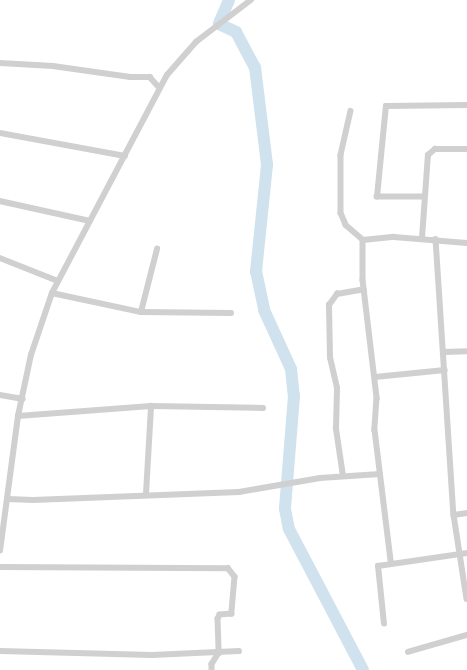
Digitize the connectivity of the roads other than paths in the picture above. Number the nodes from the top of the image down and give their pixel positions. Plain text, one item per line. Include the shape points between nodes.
1 (252, 0) edge
2 (0, 63) edge
3 (159, 86) junction
4 (467, 106) edge
5 (350, 111) dead end
6 (0, 133) edge
7 (467, 149) edge
8 (125, 156) junction
9 (425, 197) junction
10 (415, 198) junction
11 (0, 201) edge
12 (424, 206) junction
13 (90, 221) junction
14 (422, 238) junction
15 (436, 239) junction
16 (363, 240) junction
17 (467, 243) edge
18 (158, 249) dead end
19 (0, 258) edge
20 (58, 281) junction
21 (364, 290) junction
22 (52, 293) junction
23 (141, 312) junction
24 (232, 313) dead end
25 (444, 352) junction
26 (467, 352) edge
27 (445, 370) junction
28 (375, 378) junction
29 (0, 395) edge
30 (23, 398) junction
31 (151, 406) junction
32 (263, 408) dead end
33 (18, 416) junction
34 (380, 474) junction
35 (343, 476) junction
36 (146, 494) junction
37 (8, 499) junction
38 (467, 513) edge
39 (454, 515) junction
40 (2, 528) edge
41 (0, 551) edge
42 (464, 553) edge
43 (390, 561) junction
44 (0, 567) edge
45 (467, 599) edge
46 (384, 624) dead end
47 (467, 634) edge
48 (0, 651) edge
49 (239, 652) dead end
50 (408, 652) dead end
51 (219, 654) junction
52 (212, 670) edge

1 - 3 street via 196,42
2 - 3 street via 53,66 130,78 150,77
3 - 8 street
4 - 10 street via 386,106 376,197
5 - 16 street via 341,155 341,213 346,225
6 - 8 street
7 - 9 street via 435,149 428,156
8 - 13 street
9 - 10 street
9 - 12 street
10 - 12 street
11 - 13 street
12 - 14 street
13 - 20 street
14 - 15 street
14 - 16 street
15 - 17 street
15 - 25 street
16 - 21 street
18 - 23 street
19 - 20 street
20 - 22 street
21 - 28 street
21 - 35 street via 337,294 329,305 330,358 337,388 336,429
22 - 23 street
22 - 30 street via 31,355
23 - 24 street
25 - 26 street
25 - 27 street
27 - 28 street
27 - 39 street
28 - 34 street via 375,430
29 - 30 street
30 - 33 street
31 - 32 street
31 - 33 street
31 - 36 street
33 - 37 street
34 - 35 street
34 - 43 street
35 - 36 street via 240,492
36 - 37 street via 81,499
37 - 40 street
38 - 39 street
39 - 42 street
40 - 41 street
42 - 43 street
42 - 45 street
43 - 46 street via 378,566 376,576
44 - 51 street via 228,568 235,576 232,614 220,615 218,619
47 - 50 street
48 - 51 street
49 - 51 street
51 - 52 street

